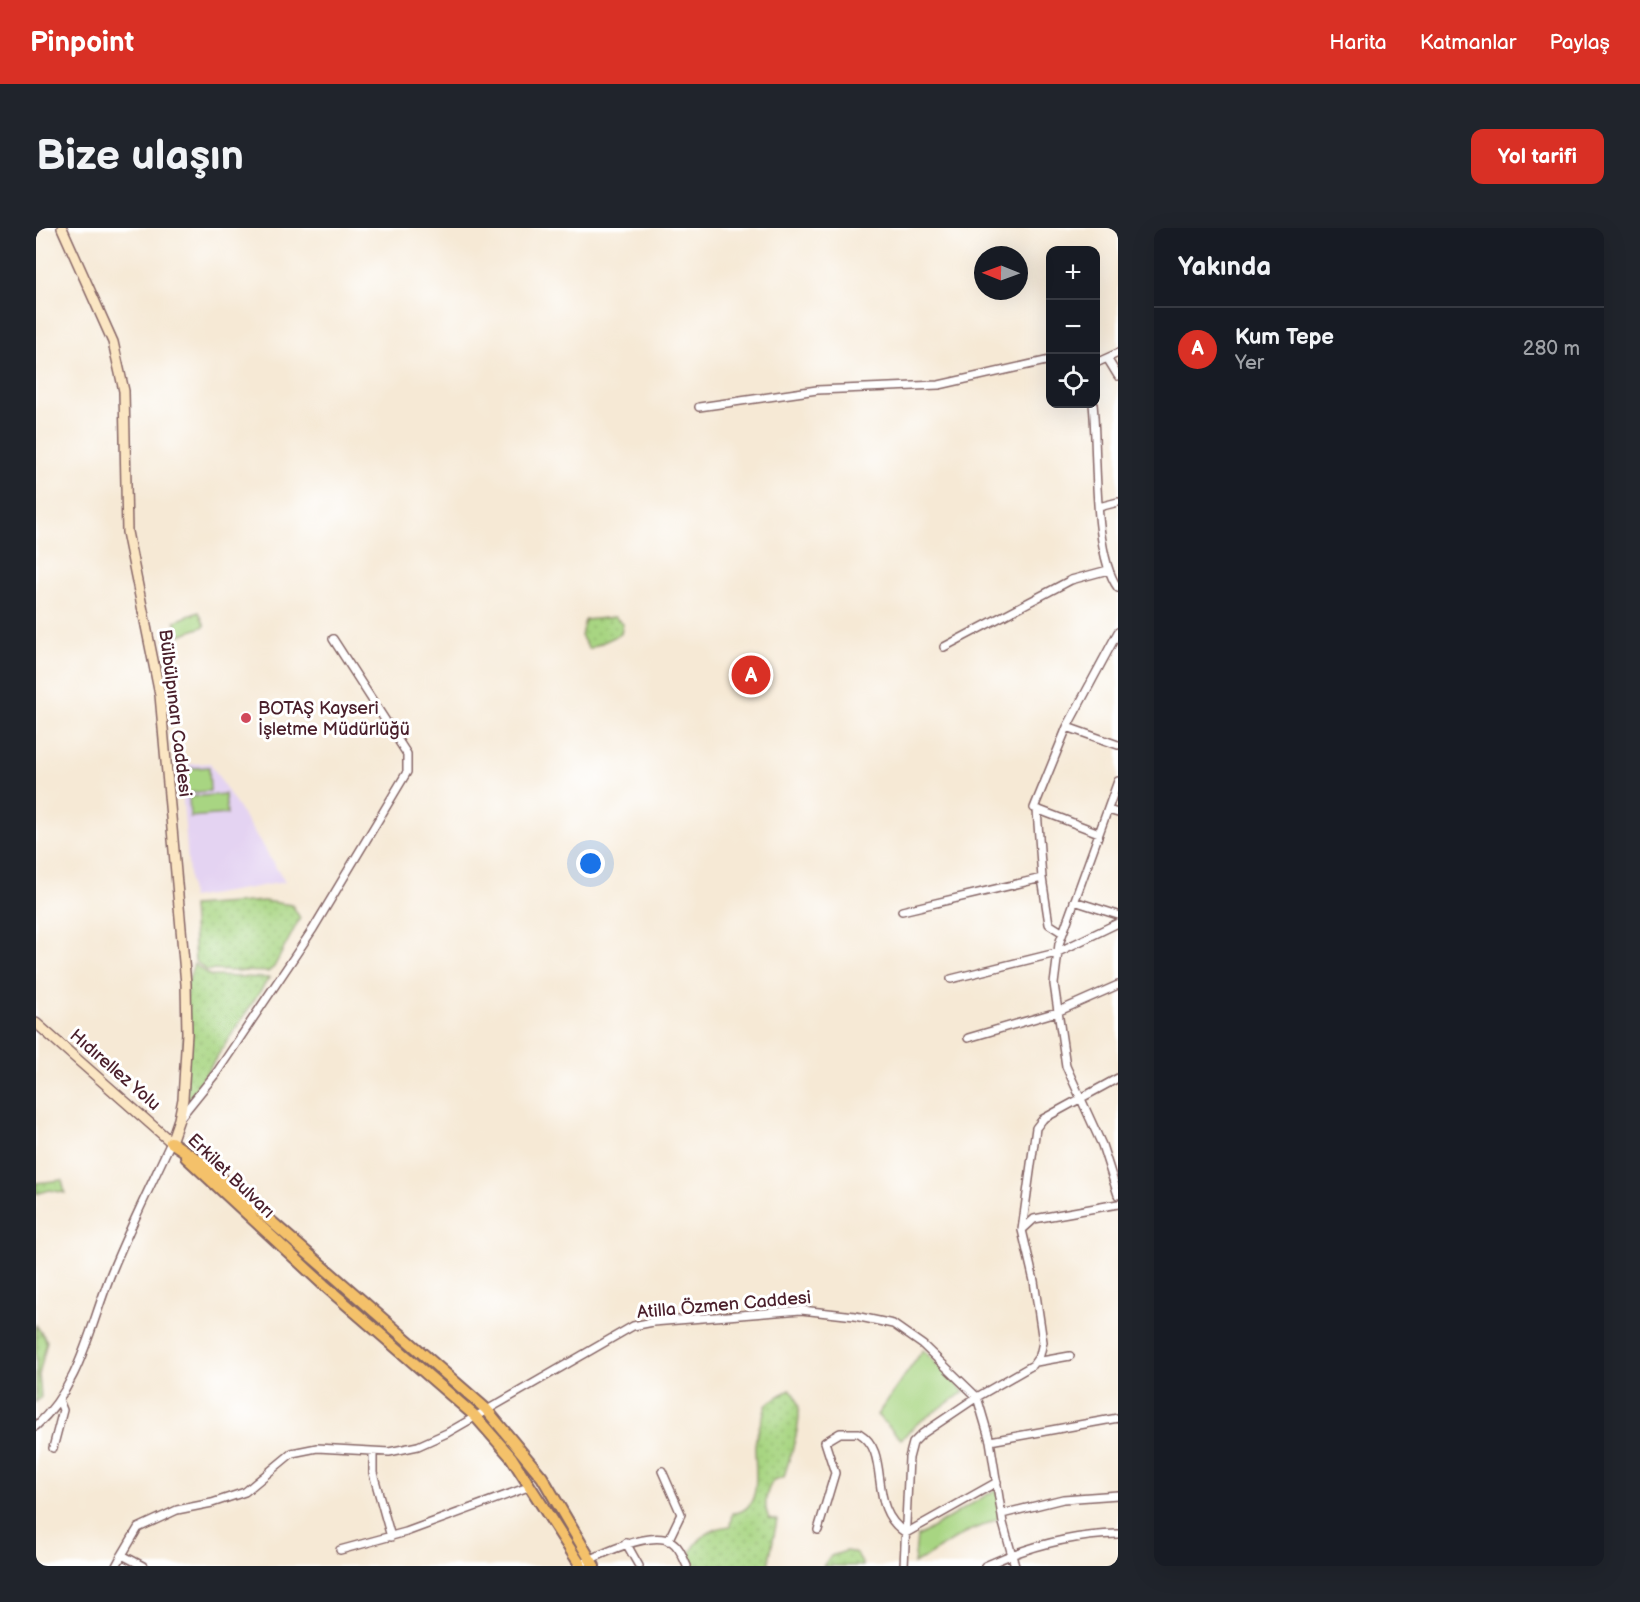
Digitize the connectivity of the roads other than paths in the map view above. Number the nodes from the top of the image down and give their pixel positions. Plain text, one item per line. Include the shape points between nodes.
1 (62, 228) edge
2 (1118, 353) edge
3 (1107, 358) junction
4 (1046, 361) edge
5 (1100, 361) edge
6 (1118, 376) edge
7 (699, 407) dead end
8 (1093, 408) edge
9 (1118, 502) edge
10 (1099, 507) junction
11 (1108, 570) junction
12 (1118, 588) edge
13 (1118, 632) edge
14 (333, 639) dead end
15 (944, 646) dead end
16 (1067, 727) junction
17 (1118, 745) edge
18 (1118, 781) edge
19 (1037, 810) junction
20 (1107, 810) junction
21 (1118, 813) edge
22 (1099, 833) junction
23 (1042, 878) junction
24 (1074, 902) junction
25 (902, 911) dead end
26 (1118, 915) edge
27 (1118, 923) edge
28 (1063, 933) junction
29 (1056, 952) junction
30 (951, 979) dead end
31 (1118, 985) edge
32 (1056, 1012) junction
33 (36, 1023) edge
34 (968, 1038) dead end
35 (1118, 1078) edge
36 (1080, 1097) junction
37 (179, 1119) junction
38 (171, 1142) junction
39 (1118, 1196) edge
40 (1118, 1204) edge
41 (1022, 1230) junction
42 (1071, 1356) dead end
43 (1036, 1362) junction
44 (977, 1397) junction
45 (59, 1400) junction
46 (486, 1409) junction
47 (475, 1416) junction
48 (1118, 1418) edge
49 (36, 1426) edge
50 (990, 1441) junction
51 (53, 1448) dead end
52 (373, 1452) junction
53 (662, 1471) dead end
54 (997, 1482) junction
55 (531, 1486) junction
56 (1118, 1495) edge
57 (1002, 1514) junction
58 (818, 1530) dead end
59 (906, 1533) junction
60 (1118, 1534) edge
61 (391, 1537) junction
62 (669, 1541) junction
63 (626, 1544) junction
64 (340, 1550) dead end
65 (1012, 1554) junction
66 (122, 1555) junction
67 (584, 1564) edge
68 (116, 1566) edge
69 (143, 1566) edge
70 (639, 1566) edge
71 (687, 1566) edge
72 (904, 1566) edge
73 (985, 1566) edge
74 (1015, 1566) edge

1 - 37 street, Bülbülpınarı Caddesi via 112,342 124,391 128,538 160,695 183,948 187,1033
2 - 3 street
3 - 5 street
3 - 6 street
4 - 7 street via 939,385 817,390
8 - 10 street
9 - 10 street
10 - 11 street
11 - 12 street
11 - 15 street via 1071,580
13 - 16 street
14 - 37 street via 407,754 408,768 313,929 217,1072
16 - 17 street
16 - 19 street via 1034,808
18 - 20 street
19 - 22 street
19 - 23 street
20 - 21 street
20 - 22 street
22 - 24 street
23 - 25 street
23 - 28 street via 1049,924
24 - 26 street
24 - 28 street
27 - 29 street
28 - 29 street
29 - 30 street
29 - 32 street
31 - 32 street
32 - 34 street
32 - 36 street via 1066,1066
33 - 38 street, Hıdırellez Yolu
35 - 36 street
36 - 39 street via 1102,1145
36 - 41 street via 1042,1119 1036,1128
37 - 38 street, Bülbülpınarı Caddesi
38 - 45 street via 119,1255 79,1365
38 - 46 main road, Erkilet Bulvarı via 210,1168
38 - 47 main road, Erkilet Bulvarı via 324,1286
40 - 41 street via 1034,1219
41 - 43 street via 1042,1337 1042,1351
42 - 43 street
43 - 44 street
44 - 46 street, Atilla Özmen Caddesi via 923,1345 892,1324 855,1316 792,1311 633,1326
44 - 50 street, Atilla Özmen Caddesi
44 - 59 street via 913,1443
45 - 49 street
45 - 51 street via 63,1410
46 - 47 street, Atilla Özmen Caddesi
46 - 67 main road, Erkilet Bulvarı via 542,1477
47 - 52 street, Atilla Özmen Caddesi via 418,1446 396,1452
47 - 55 main road, Erkilet Bulvarı
48 - 50 street
50 - 54 street, Atilla Özmen Caddesi
52 - 61 street via 374,1473
52 - 66 street, Atilla Özmen Caddesi via 317,1448 292,1453 245,1492 177,1510 138,1528
53 - 62 street via 681,1511
54 - 57 street, Atilla Özmen Caddesi
54 - 59 street
55 - 61 street
55 - 67 main road, Erkilet Bulvarı
56 - 57 street via 1063,1499
57 - 65 street, Atilla Özmen Caddesi
58 - 59 street via 835,1477 835,1466 825,1442 834,1435 850,1432 862,1435 872,1447 883,1503 895,1524
59 - 72 street
60 - 65 street via 1068,1538
61 - 64 street
62 - 63 street
62 - 71 street
63 - 67 street
63 - 70 street
65 - 73 street
65 - 74 street, Atilla Özmen Caddesi
66 - 68 street, Atilla Özmen Caddesi
66 - 69 street

